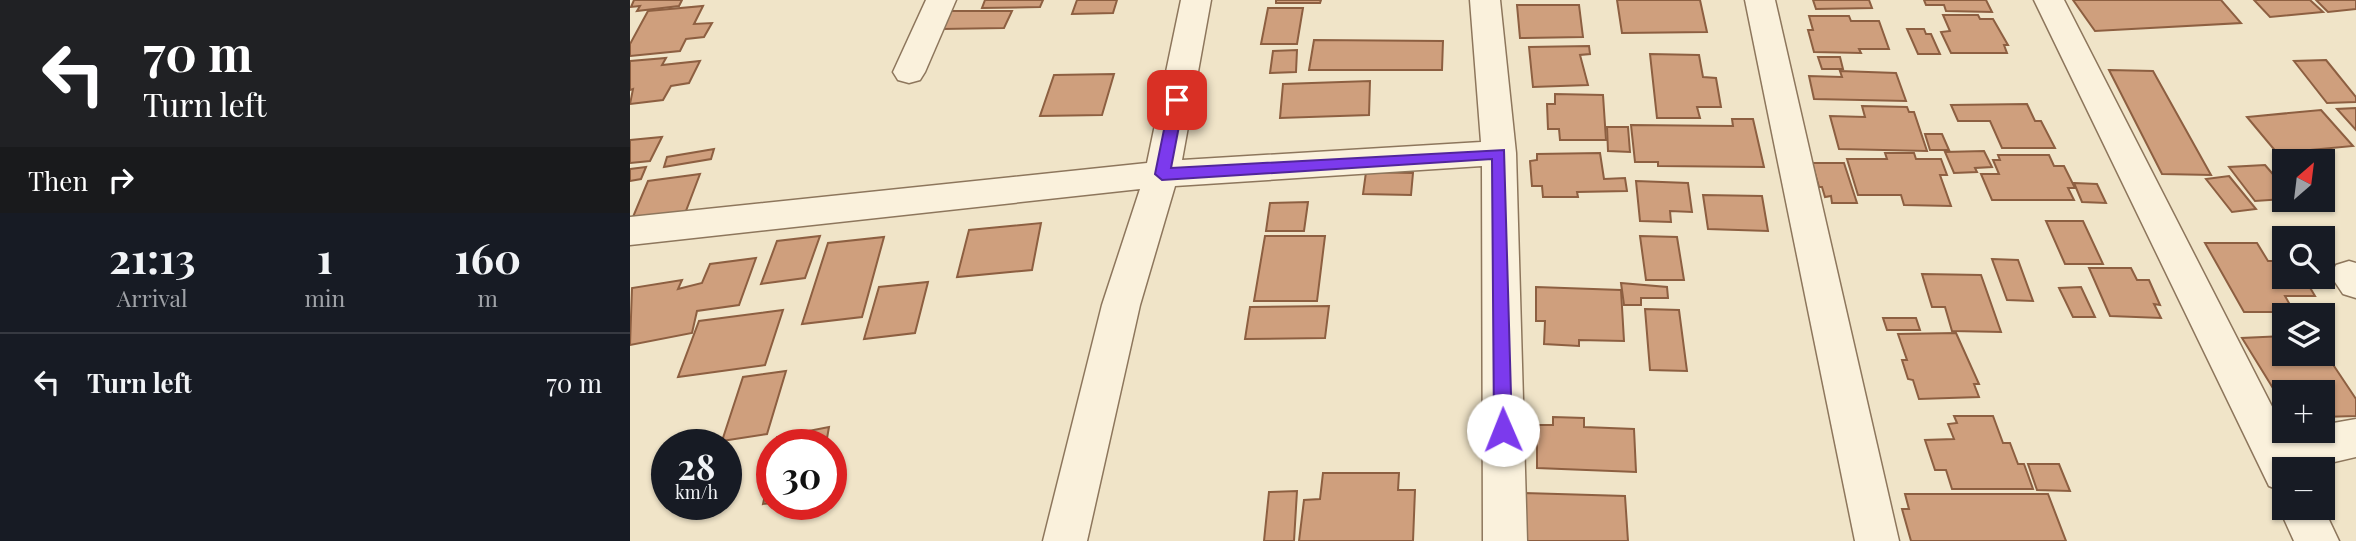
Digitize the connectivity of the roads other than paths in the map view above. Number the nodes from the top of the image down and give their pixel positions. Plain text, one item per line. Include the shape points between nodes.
1 (941, 0) edge
2 (1196, 0) edge
3 (1485, 0) edge
4 (1759, 0) edge
5 (2049, 0) edge
6 (909, 72) dead end
7 (1499, 153) junction
8 (1162, 174) junction
9 (630, 232) edge
10 (2356, 438) edge
11 (2277, 457) edge
12 (2295, 457) edge
13 (2307, 520) edge
14 (1065, 541) edge
15 (1505, 541) edge
16 (1877, 541) edge
17 (2317, 541) edge

1 - 6 street
2 - 8 street
3 - 7 street
4 - 16 street
5 - 11 street
7 - 8 street
7 - 15 street
8 - 9 street
8 - 14 street via 1121,305
10 - 12 street
13 - 17 street

